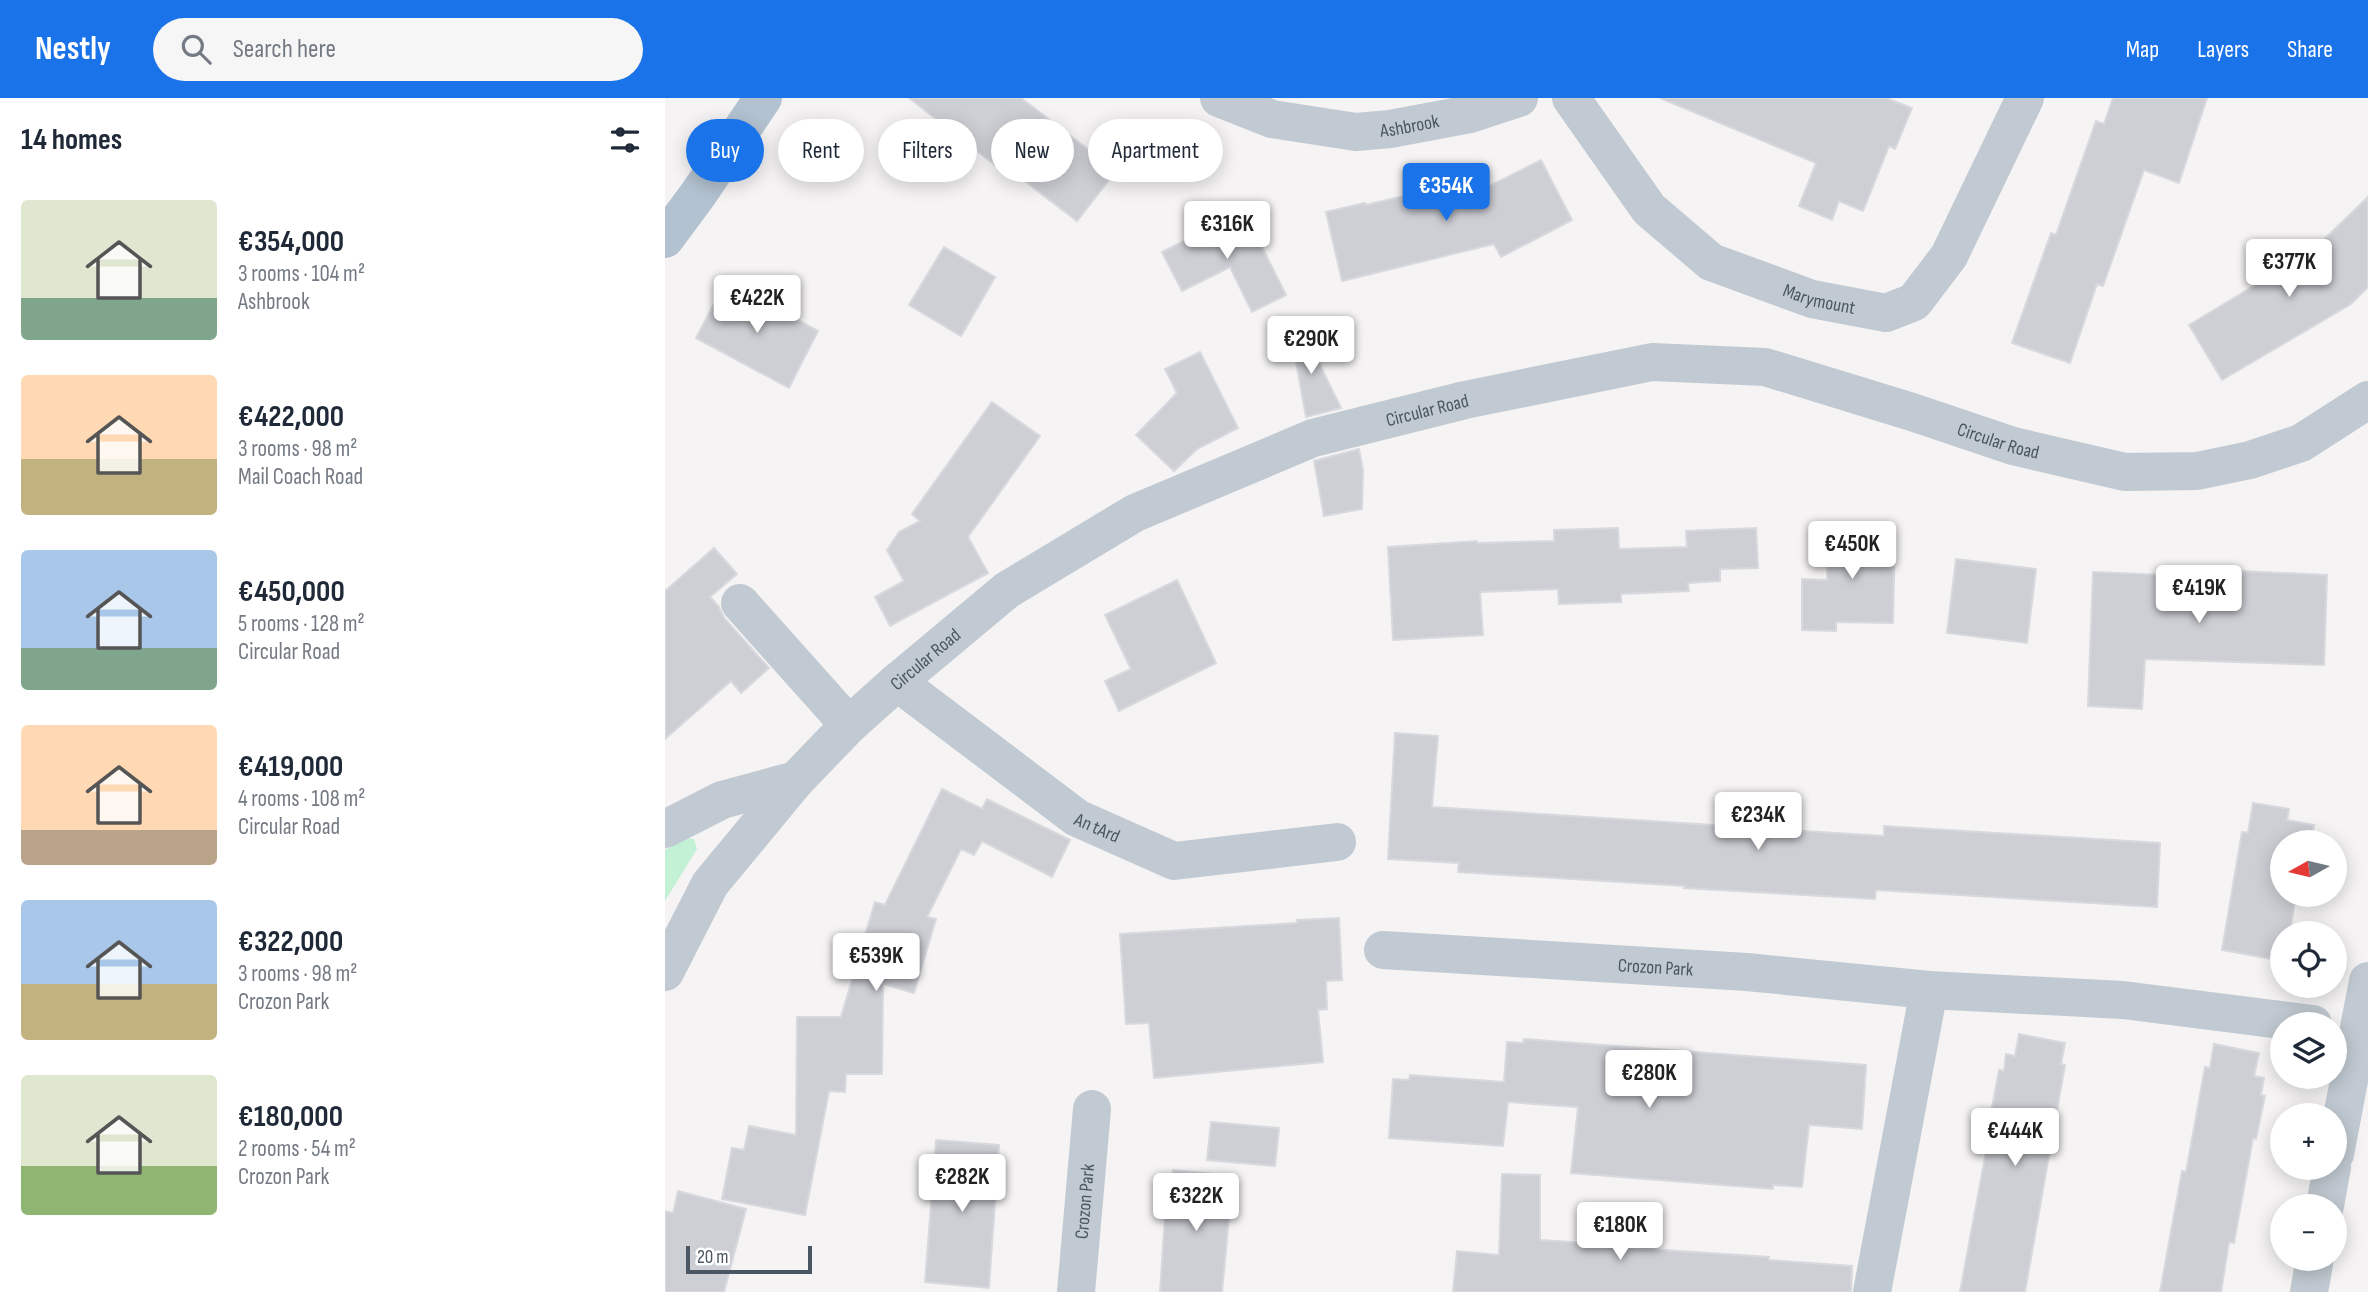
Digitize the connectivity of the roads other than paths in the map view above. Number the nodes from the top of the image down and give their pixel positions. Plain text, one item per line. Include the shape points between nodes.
1 (763, 98) edge
2 (1219, 98) edge
3 (1519, 98) edge
4 (1571, 98) edge
5 (2025, 98) edge
6 (665, 239) edge
7 (2368, 400) edge
8 (740, 603) dead end
9 (897, 682) junction
10 (849, 725) junction
11 (796, 780) junction
12 (665, 829) edge
13 (1337, 842) dead end
14 (1383, 950) dead end
15 (665, 972) edge
16 (2368, 981) edge
17 (1929, 990) junction
18 (2270, 1019) edge
19 (2347, 1028) edge
20 (1092, 1109) dead end
21 (2313, 1271) edge
22 (1076, 1292) edge
23 (1872, 1292) edge
24 (2309, 1292) edge

1 - 6 main road
2 - 3 street, Ashbrook via 1272,119 1356,132 1470,114
4 - 5 street, Marymount via 1649,209 1711,262 1812,299 1886,313 1914,302 1948,256
7 - 9 street, Circular Road via 2301,443 2250,460 2197,471 2125,472 2013,446 1765,367 1652,362 1465,400 1313,438 1135,513 1007,590
8 - 10 street
9 - 10 street, Circular Road
9 - 13 street, An tArd via 1077,818 1174,861
10 - 11 street, Circular Road
11 - 12 street via 722,800
11 - 15 street, Circular Road via 709,884
14 - 17 street, Crozon Park via 1747,972
16 - 19 street
17 - 18 street, Crozon Park via 2123,1000
17 - 23 street
20 - 22 street, Crozon Park
21 - 24 street

